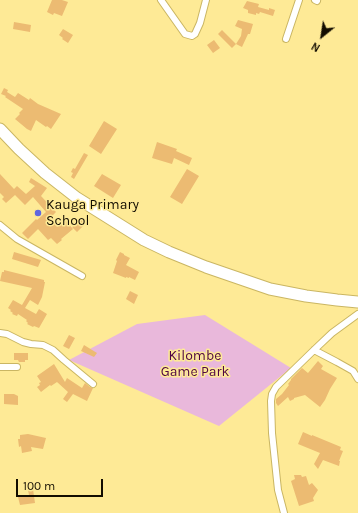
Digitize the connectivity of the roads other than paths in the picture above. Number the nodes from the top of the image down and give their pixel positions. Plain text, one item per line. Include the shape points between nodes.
1 (161, 0) edge
2 (206, 0) edge
3 (299, 0) edge
4 (286, 39) dead end
5 (0, 129) edge
6 (0, 225) edge
7 (82, 276) dead end
8 (358, 302) edge
9 (358, 314) edge
10 (0, 333) edge
11 (314, 350) junction
12 (0, 367) edge
13 (16, 367) dead end
14 (358, 379) edge
15 (93, 384) dead end
16 (284, 513) edge

1 - 2 street via 186,34 192,36 200,24
3 - 4 street
5 - 8 highway via 45,173 77,198 144,240 270,289
6 - 7 street via 17,239
9 - 11 street
10 - 15 street via 23,342 47,346
11 - 14 street via 353,372
11 - 16 street via 272,394 272,433 278,490
12 - 13 street

